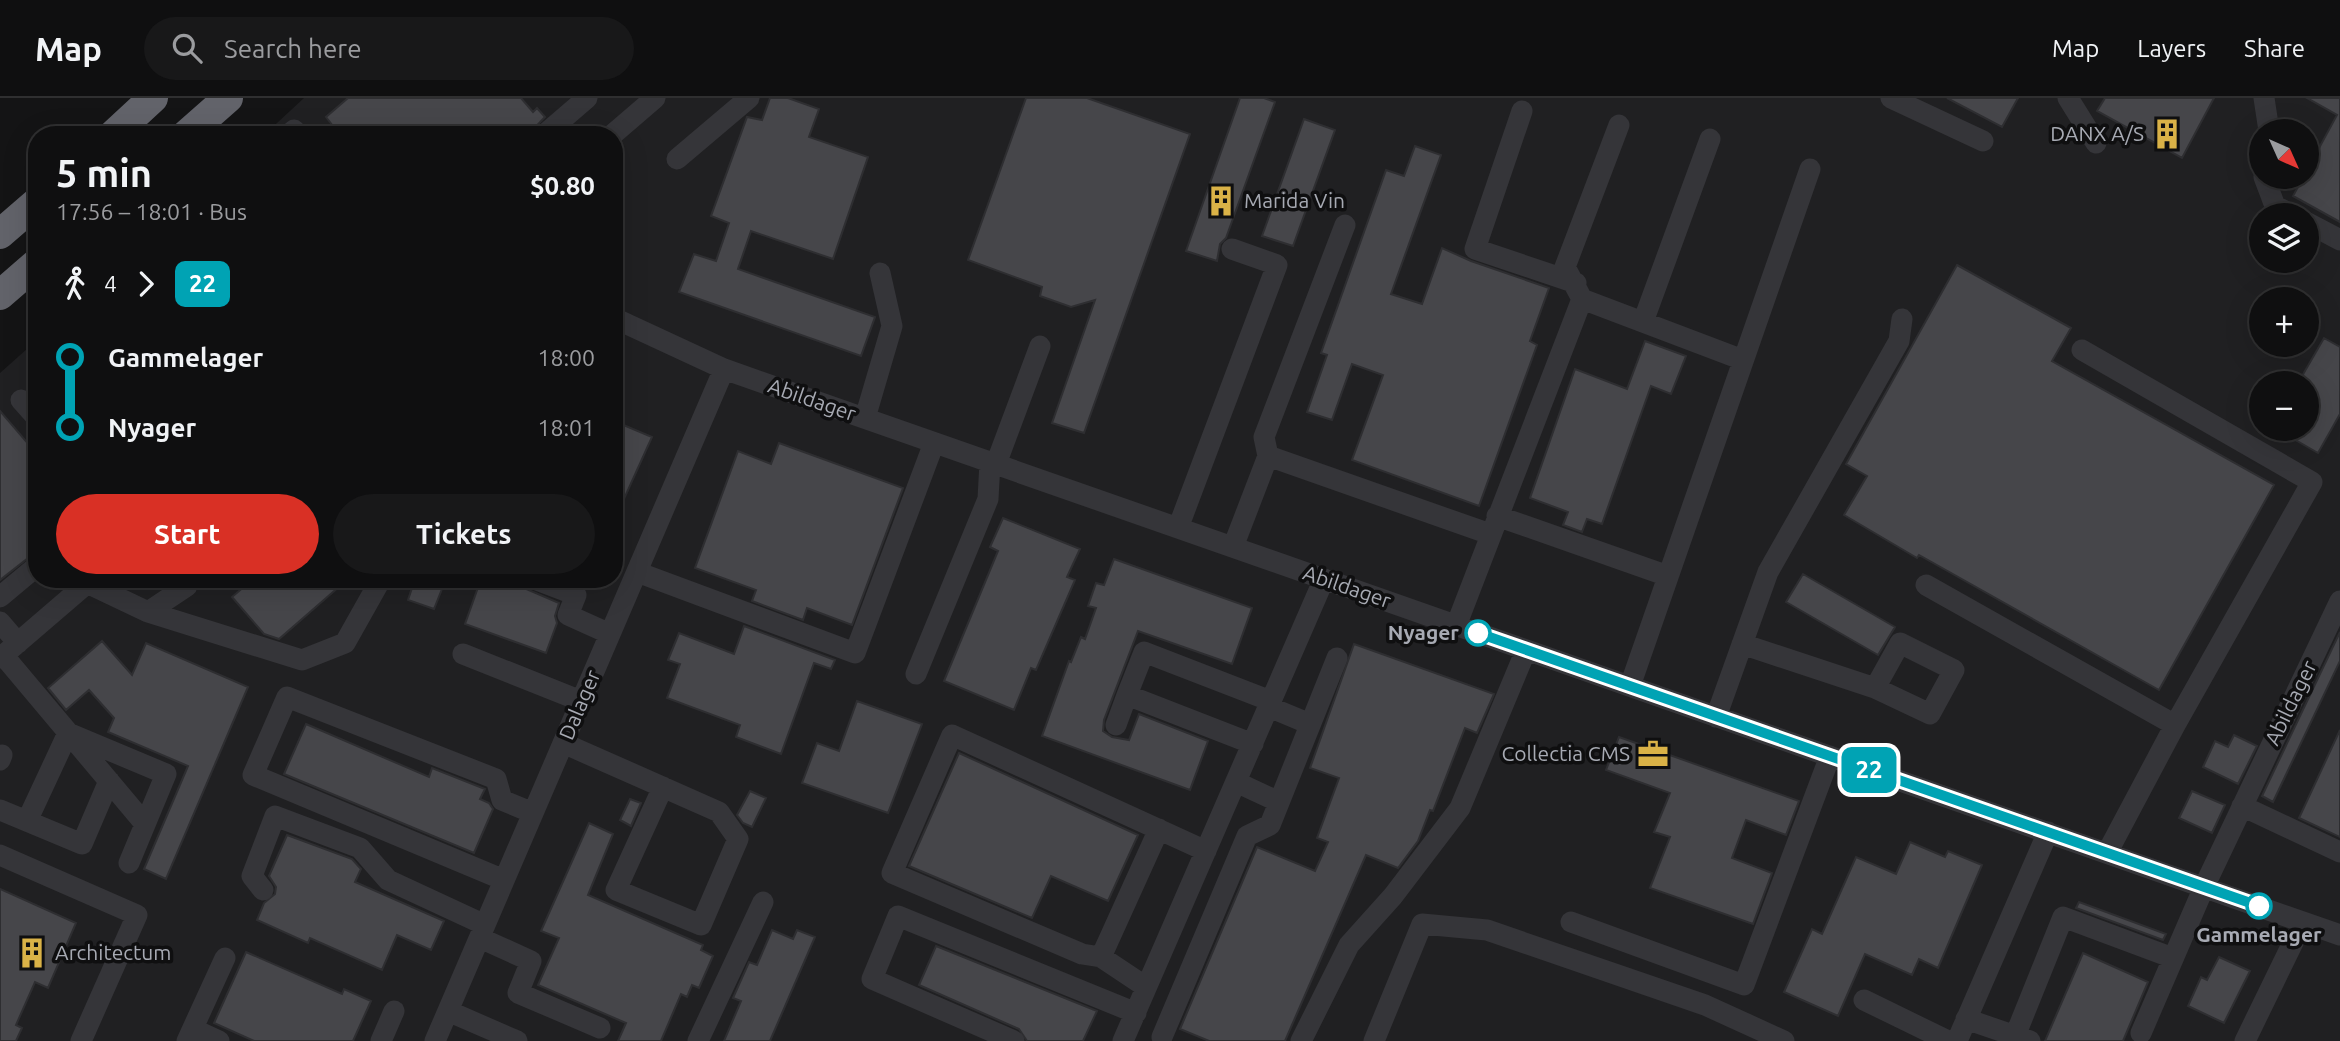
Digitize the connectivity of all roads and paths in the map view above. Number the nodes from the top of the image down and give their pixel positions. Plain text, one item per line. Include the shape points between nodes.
1 (153, 98) edge
2 (228, 98) edge
3 (749, 98) edge
4 (1891, 98) edge
5 (2068, 98) edge
6 (2264, 98) edge
7 (577, 101) edge
8 (644, 101) edge
9 (1522, 111) dead end
10 (2267, 119) edge
11 (1619, 125) dead end
12 (123, 126) edge
13 (196, 126) edge
14 (553, 126) edge
15 (620, 126) edge
16 (1710, 139) dead end
17 (1983, 141) dead end
18 (2096, 143) dead end
19 (677, 159) dead end
20 (1810, 169) dead end
21 (28, 210) edge
22 (1345, 225) dead end
23 (2319, 229) edge
24 (0, 234) edge
25 (2340, 240) edge
26 (1232, 249) dead end
27 (28, 271) edge
28 (880, 274) dead end
29 (1579, 291) junction
30 (0, 295) edge
31 (1902, 319) dead end
32 (623, 322) edge
33 (1643, 322) junction
34 (1040, 346) dead end
35 (2082, 349) dead end
36 (1743, 360) junction
37 (724, 369) junction
38 (22, 400) dead end
39 (28, 407) edge
40 (865, 418) junction
41 (934, 443) junction
42 (1268, 456) junction
43 (993, 463) junction
44 (1493, 525) junction
45 (1178, 528) junction
46 (1233, 547) junction
47 (637, 572) junction
48 (28, 574) edge
49 (1668, 576) junction
50 (1324, 579) junction
51 (1926, 584) dead end
52 (82, 588) edge
53 (104, 588) edge
54 (184, 588) edge
55 (376, 588) edge
56 (558, 588) edge
57 (0, 597) edge
58 (2340, 601) edge
59 (148, 611) junction
60 (0, 622) edge
61 (1457, 626) junction
62 (610, 634) junction
63 (1742, 644) junction
64 (1526, 650) junction
65 (7, 652) edge
66 (463, 654) dead end
67 (1337, 658) dead end
68 (916, 674) dead end
69 (1630, 686) junction
70 (1875, 688) dead end
71 (1127, 695) junction
72 (582, 701) junction
73 (1270, 704) junction
74 (1716, 717) junction
75 (1310, 724) junction
76 (1116, 725) dead end
77 (2175, 725) junction
78 (68, 733) junction
79 (563, 743) junction
80 (1253, 744) junction
81 (1830, 756) junction
82 (109, 781) junction
83 (1236, 782) junction
84 (663, 787) junction
85 (1279, 802) junction
86 (2242, 806) junction
87 (0, 810) edge
88 (533, 813) junction
89 (27, 821) junction
90 (145, 824) junction
91 (1159, 829) junction
92 (2048, 832) junction
93 (1206, 851) junction
94 (2340, 852) edge
95 (2107, 853) junction
96 (0, 855) edge
97 (129, 863) dead end
98 (504, 880) junction
99 (2204, 887) junction
100 (263, 890) dead end
101 (764, 902) dead end
102 (1571, 922) dead end
103 (2303, 922) junction
104 (482, 931) junction
105 (2340, 935) edge
106 (1101, 957) junction
107 (225, 958) dead end
108 (2173, 958) junction
109 (1146, 987) junction
110 (1864, 1000) dead end
111 (394, 1011) dead end
112 (448, 1011) junction
113 (1966, 1019) junction
114 (1130, 1026) edge
115 (600, 1028) dead end
116 (2141, 1033) dead end
117 (190, 1035) edge
118 (1167, 1039) edge
119 (2019, 1039) edge
120 (81, 1041) edge
121 (219, 1041) edge
122 (381, 1041) edge
123 (435, 1041) edge
124 (517, 1041) edge
125 (698, 1041) edge
126 (1014, 1041) edge
127 (1301, 1041) edge
128 (1374, 1041) edge
129 (1784, 1041) edge
130 (1948, 1041) edge
131 (1956, 1041) edge
132 (2245, 1041) edge

1 - 12 highway
2 - 13 highway
3 - 19 street
4 - 17 street
5 - 18 street
6 - 10 street
7 - 14 street
8 - 15 street
9 - 29 street via 1475,249
11 - 29 street via 1565,267
16 - 33 street
20 - 36 street
21 - 24 highway
22 - 42 street via 1264,437
23 - 25 street
26 - 45 street via 1277,265
27 - 30 highway
28 - 40 street via 892,326
29 - 33 street
29 - 44 street
31 - 63 street via 1899,341 1768,572
32 - 37 street, Abildager
33 - 36 street
34 - 43 street
35 - 77 street via 2312,482
36 - 49 street
37 - 40 street, Abildager
37 - 47 street, Dalager
38 - 39 street
40 - 41 street, Abildager
41 - 43 street, Abildager
41 - 47 street via 855,653
42 - 44 street
42 - 46 street
43 - 45 street, Abildager
43 - 68 street via 988,499
44 - 49 street
44 - 61 street
45 - 46 street, Abildager
46 - 50 street, Abildager
47 - 62 street, Dalager
48 - 57 street
49 - 69 street
50 - 61 street, Abildager
50 - 73 street
51 - 77 street
52 - 65 street
53 - 59 street
54 - 59 street
55 - 59 street via 345,643 302,660
56 - 62 street via 576,595 568,615
58 - 86 street, Abildager
60 - 65 street
61 - 64 street, Abildager
62 - 72 street, Dalager
63 - 70 street
63 - 74 street
64 - 69 street, Abildager
64 - 127 street via 1460,807 1393,896 1349,945
65 - 78 street
66 - 72 street
67 - 75 street
69 - 74 street, Abildager
71 - 73 street via 1144,652
71 - 76 street
71 - 80 street
72 - 79 street, Dalager
73 - 75 street
73 - 80 street
74 - 81 street, Abildager
75 - 85 street
77 - 95 street
78 - 82 street
78 - 89 street
78 - 90 street via 166,774
79 - 84 street
79 - 88 street, Dalager
80 - 83 street
81 - 92 street, Abildager
81 - 102 street via 1744,985
82 - 89 street via 82,844
82 - 90 street
83 - 85 street
83 - 93 street
84 - 84 street via 719,812 738,839 701,925 616,890
85 - 118 street via 1270,825 1247,836
86 - 94 street
86 - 99 street, Abildager
87 - 89 street
88 - 98 street, Dalager
88 - 98 street via 502,800 496,779 287,698 253,775
90 - 97 street
91 - 93 street
91 - 106 street
91 - 106 street via 952,735 892,873 1082,954
92 - 95 street, Abildager
92 - 113 street
93 - 109 street
95 - 99 street, Abildager
96 - 120 street via 137,915
98 - 104 street, Dalager
99 - 103 street, Abildager
99 - 108 street
100 - 104 street via 252,876 275,816 360,848 388,880
101 - 125 street
103 - 105 street, Abildager
103 - 132 street
104 - 112 street, Dalager
104 - 115 street via 531,961 518,993
106 - 109 street
107 - 117 street
108 - 116 street
108 - 119 street via 2063,917
109 - 114 street
110 - 130 street
111 - 122 street
112 - 123 street, Dalager
112 - 124 street
113 - 119 street
113 - 131 street
114 - 118 street
114 - 126 street via 898,916 872,979
117 - 121 street
128 - 129 street via 1422,924 1487,930 1705,1005

